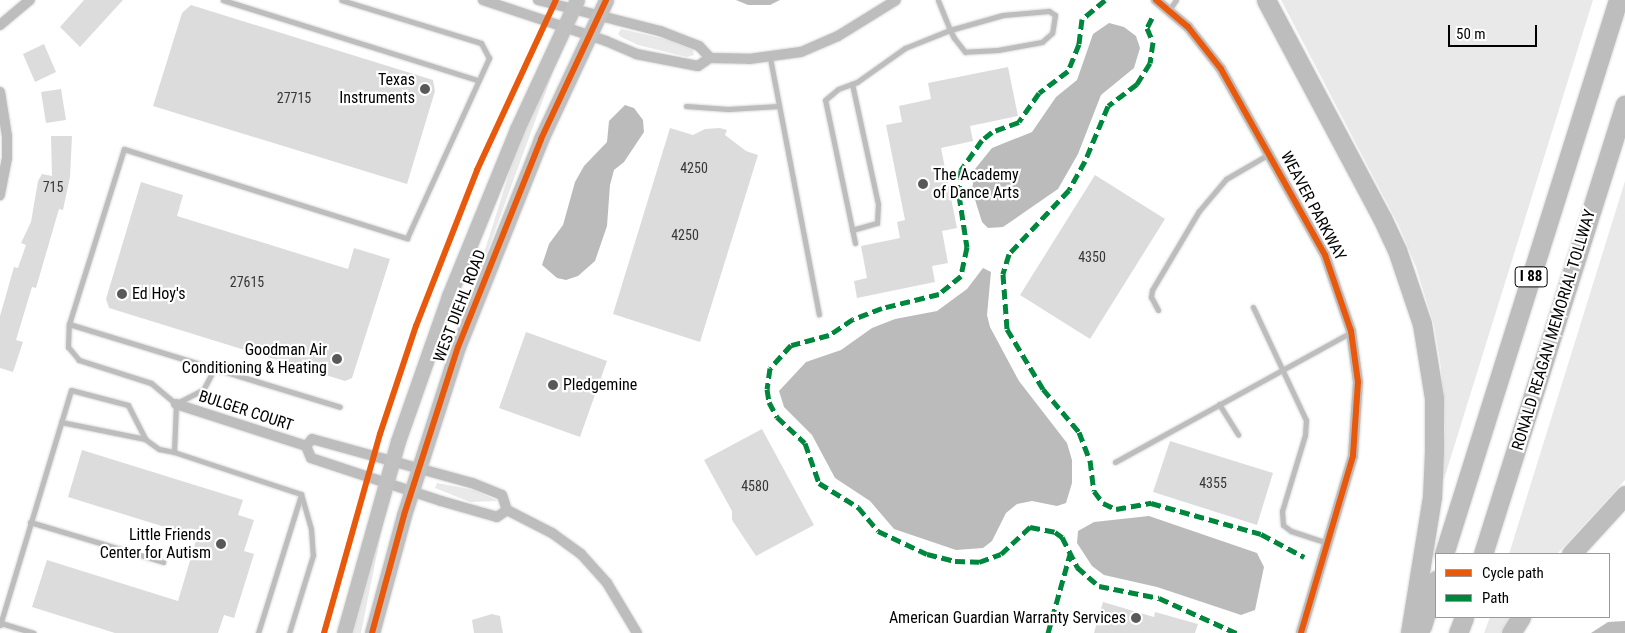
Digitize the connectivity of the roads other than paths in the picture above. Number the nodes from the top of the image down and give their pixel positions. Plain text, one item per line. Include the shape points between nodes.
1 (30, 0) edge
2 (223, 0) edge
3 (341, 0) edge
4 (483, 0) edge
5 (538, 0) edge
6 (606, 0) edge
7 (896, 0) edge
8 (938, 0) edge
9 (1156, 0) edge
10 (1176, 0) edge
11 (1266, 0) edge
12 (1618, 0) edge
13 (575, 4) edge
14 (1169, 10) junction
15 (599, 15) junction
16 (0, 25) edge
17 (564, 28) junction
18 (950, 30) junction
19 (589, 35) junction
20 (710, 58) junction
21 (770, 58) junction
22 (478, 80) junction
23 (852, 84) junction
24 (0, 92) edge
25 (1625, 105) edge
26 (686, 106) dead end
27 (779, 106) junction
28 (1269, 153) junction
29 (0, 195) edge
30 (852, 230) junction
31 (855, 243) dead end
32 (1253, 308) dead end
33 (1158, 310) dead end
34 (819, 314) dead end
35 (69, 324) junction
36 (1351, 331) junction
37 (1284, 368) junction
38 (214, 369) junction
39 (176, 404) junction
40 (1219, 404) junction
41 (340, 407) dead end
42 (61, 422) junction
43 (1238, 434) dead end
44 (145, 439) junction
45 (306, 446) junction
46 (174, 452) junction
47 (392, 462) junction
48 (1115, 462) dead end
49 (418, 469) junction
50 (386, 482) junction
51 (412, 490) junction
52 (301, 494) junction
53 (1625, 496) edge
54 (507, 510) junction
55 (30, 522) junction
56 (1328, 543) junction
57 (1444, 553) edge
58 (1483, 553) edge
59 (1572, 553) edge
60 (163, 562) dead end
61 (1435, 583) edge
62 (1464, 618) edge
63 (1520, 618) edge
64 (0, 624) edge
65 (33, 633) edge
66 (258, 633) edge
67 (289, 633) edge
68 (344, 633) edge
69 (372, 633) edge
70 (637, 633) edge
71 (1301, 633) edge
72 (1410, 633) edge
73 (1420, 633) edge
74 (1458, 633) edge
75 (1511, 633) edge

1 - 16 street
2 - 22 lane
3 - 22 lane via 481,43 489,58
4 - 17 street
5 - 13 street
6 - 15 street, WEST DIEHL ROAD
7 - 21 street via 838,36 801,52
8 - 18 lane
9 - 14 street, WEAVER PARKWAY
10 - 14 lane
11 - 72 highway via 1386,226 1422,324 1434,398 1434,452 1432,497
12 - 57 highway, I 88
13 - 15 street
13 - 17 street, WEST DIEHL ROAD
14 - 28 street, WEAVER PARKWAY via 1211,53
15 - 19 street, WEST DIEHL ROAD
15 - 20 street via 700,46
17 - 19 street
17 - 47 street, WEST DIEHL ROAD via 473,232
18 - 18 lane via 965,52 998,50 1042,42 1052,32 1055,15 1049,11 1003,15
18 - 23 lane via 906,48
19 - 20 street via 636,54 680,65 698,66
19 - 49 street, WEST DIEHL ROAD via 541,139 482,285
20 - 21 street
21 - 27 lane
22 - 35 lane via 407,238 124,149
23 - 30 lane via 838,89 825,100
23 - 30 lane via 878,204 877,223
24 - 29 street via 7,136
25 - 58 highway, RONALD REAGAN MEMORIAL TOLLWAY / I 88
26 - 27 lane via 728,109
27 - 34 lane
28 - 33 lane via 1226,179 1199,211 1152,290 1151,297
28 - 36 street, WEAVER PARKWAY via 1328,261
30 - 31 lane
32 - 37 lane
35 - 38 lane
35 - 39 lane via 68,347 79,360 151,383
36 - 37 lane
36 - 56 street, WEAVER PARKWAY via 1358,382 1357,431 1346,488
37 - 40 lane
37 - 56 lane via 1307,427 1281,517 1283,525 1291,531
38 - 39 lane via 203,390
38 - 41 lane
39 - 45 street, BULGER COURT
39 - 46 lane
40 - 43 lane
40 - 48 lane
42 - 44 lane
42 - 44 lane via 71,390 128,405
42 - 55 lane
44 - 46 lane via 159,450
45 - 47 street, BULGER COURT via 312,439
45 - 50 street, BULGER COURT via 311,458
46 - 52 lane
47 - 49 street, BULGER COURT
47 - 50 street, WEST DIEHL ROAD
49 - 51 street, WEST DIEHL ROAD
49 - 54 street via 489,489 502,495
50 - 51 street, BULGER COURT
50 - 68 street, WEST DIEHL ROAD
51 - 54 street via 497,516
51 - 69 street, WEST DIEHL ROAD
52 - 66 lane
52 - 67 lane via 311,529 313,555
53 - 59 highway
54 - 70 street via 552,532 581,554 607,583
55 - 60 lane
55 - 64 lane
56 - 71 street, WEAVER PARKWAY
61 - 73 highway
62 - 74 highway
63 - 75 highway
64 - 65 lane

